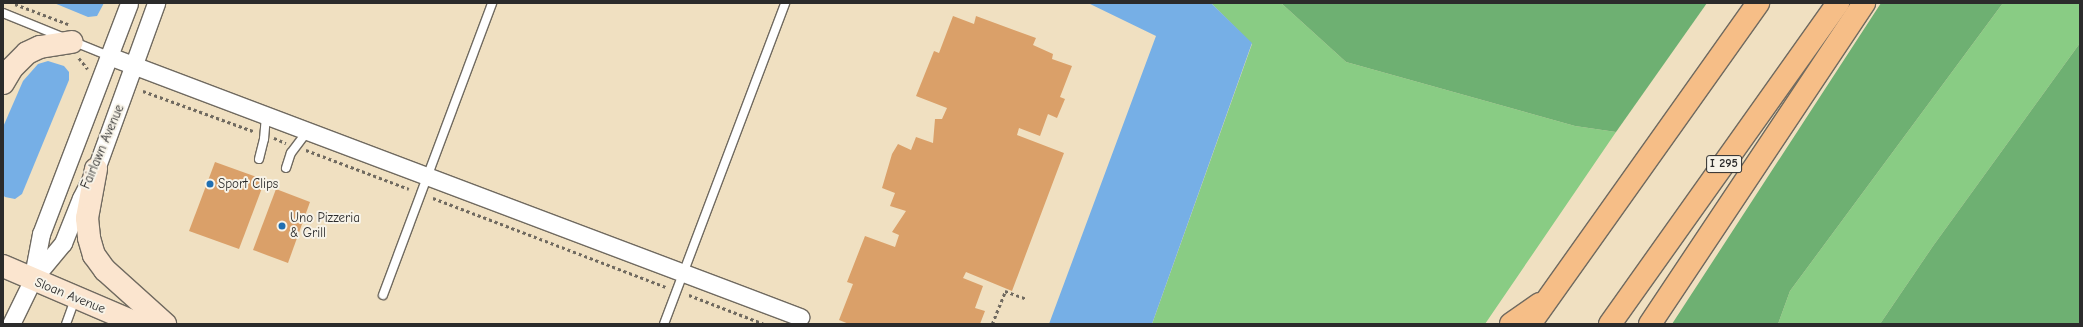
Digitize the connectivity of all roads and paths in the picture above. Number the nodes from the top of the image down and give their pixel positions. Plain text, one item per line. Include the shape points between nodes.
1 (129, 3) edge
2 (156, 3) edge
3 (492, 3) edge
4 (785, 3) edge
5 (1758, 3) edge
6 (1838, 3) edge
7 (1864, 3) edge
8 (16, 4) edge
9 (3, 13) edge
10 (74, 42) junction
11 (109, 56) junction
12 (135, 66) junction
13 (88, 69) dead end
14 (3, 83) edge
15 (143, 91) dead end
16 (266, 115) junction
17 (257, 132) dead end
18 (307, 132) junction
19 (274, 138) dead end
20 (287, 143) dead end
21 (305, 150) dead end
22 (259, 159) dead end
23 (286, 168) dead end
24 (96, 170) junction
25 (427, 176) junction
26 (409, 189) dead end
27 (433, 198) dead end
28 (3, 266) edge
29 (683, 272) junction
30 (32, 281) junction
31 (666, 287) dead end
32 (383, 295) dead end
33 (689, 295) dead end
34 (1549, 297) junction
35 (75, 299) junction
36 (1027, 299) dead end
37 (800, 317) dead end
38 (11, 324) edge
39 (66, 324) edge
40 (138, 324) edge
41 (165, 324) edge
42 (664, 324) edge
43 (764, 324) edge
44 (992, 324) edge
45 (1511, 324) edge
46 (1530, 324) edge
47 (1610, 324) edge
48 (1650, 324) edge

1 - 11 street, Fairlawn Avenue
2 - 12 street, Fairlawn Avenue
3 - 25 lane
4 - 29 lane
5 - 34 highway
6 - 47 highway, I 295
7 - 48 highway
8 - 10 path
9 - 10 lane
10 - 11 lane
10 - 13 path
10 - 14 main road via 40,46 27,52 12,68
11 - 12 street
11 - 30 street, Fairlawn Avenue via 41,234
12 - 16 street
12 - 24 street, Fairlawn Avenue
15 - 17 path
16 - 18 street
16 - 22 lane
18 - 23 lane via 291,153
18 - 25 street
19 - 20 path
21 - 26 path
24 - 30 street, Fairlawn Avenue via 81,198 63,243
24 - 41 main road via 87,218 94,255 109,273
25 - 29 street
25 - 32 lane
27 - 31 path
28 - 30 main road, Sloan Avenue
29 - 37 street
29 - 42 lane
30 - 35 main road, Sloan Avenue
30 - 38 street, Fairlawn Avenue
33 - 43 path
34 - 45 highway
34 - 46 highway
35 - 39 lane
35 - 40 main road, Sloan Avenue
36 - 44 path via 1005,291

